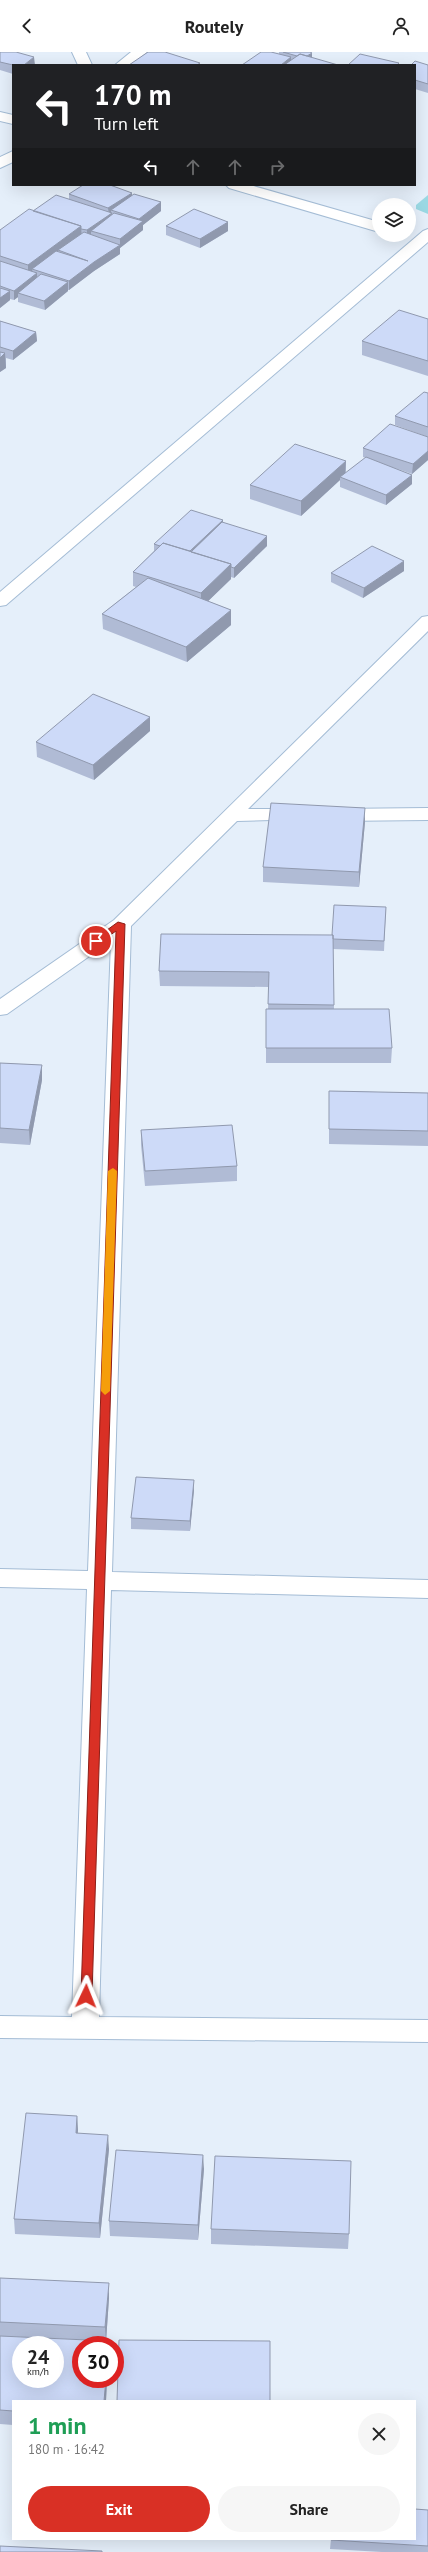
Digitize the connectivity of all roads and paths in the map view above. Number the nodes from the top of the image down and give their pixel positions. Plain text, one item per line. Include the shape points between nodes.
1 (79, 52) edge
2 (140, 52) edge
3 (85, 64) edge
4 (123, 64) edge
5 (0, 116) edge
6 (12, 120) edge
7 (12, 156) edge
8 (0, 164) edge
9 (237, 186) edge
10 (372, 225) edge
11 (416, 237) edge
12 (426, 239) edge
13 (0, 601) edge
14 (428, 621) edge
15 (428, 814) edge
16 (231, 815) junction
17 (121, 924) junction
18 (0, 1009) edge
19 (0, 1578) edge
20 (99, 1581) junction
21 (428, 1589) edge
22 (0, 2027) edge
23 (85, 2028) junction
24 (428, 2031) edge

1 - 3 street
2 - 4 street
5 - 6 street
7 - 8 street
9 - 10 street
11 - 12 street
12 - 13 street
14 - 16 street
15 - 16 street
16 - 17 street
17 - 18 street
17 - 20 street
19 - 20 street
20 - 21 street
20 - 23 street
22 - 23 street
23 - 24 street

